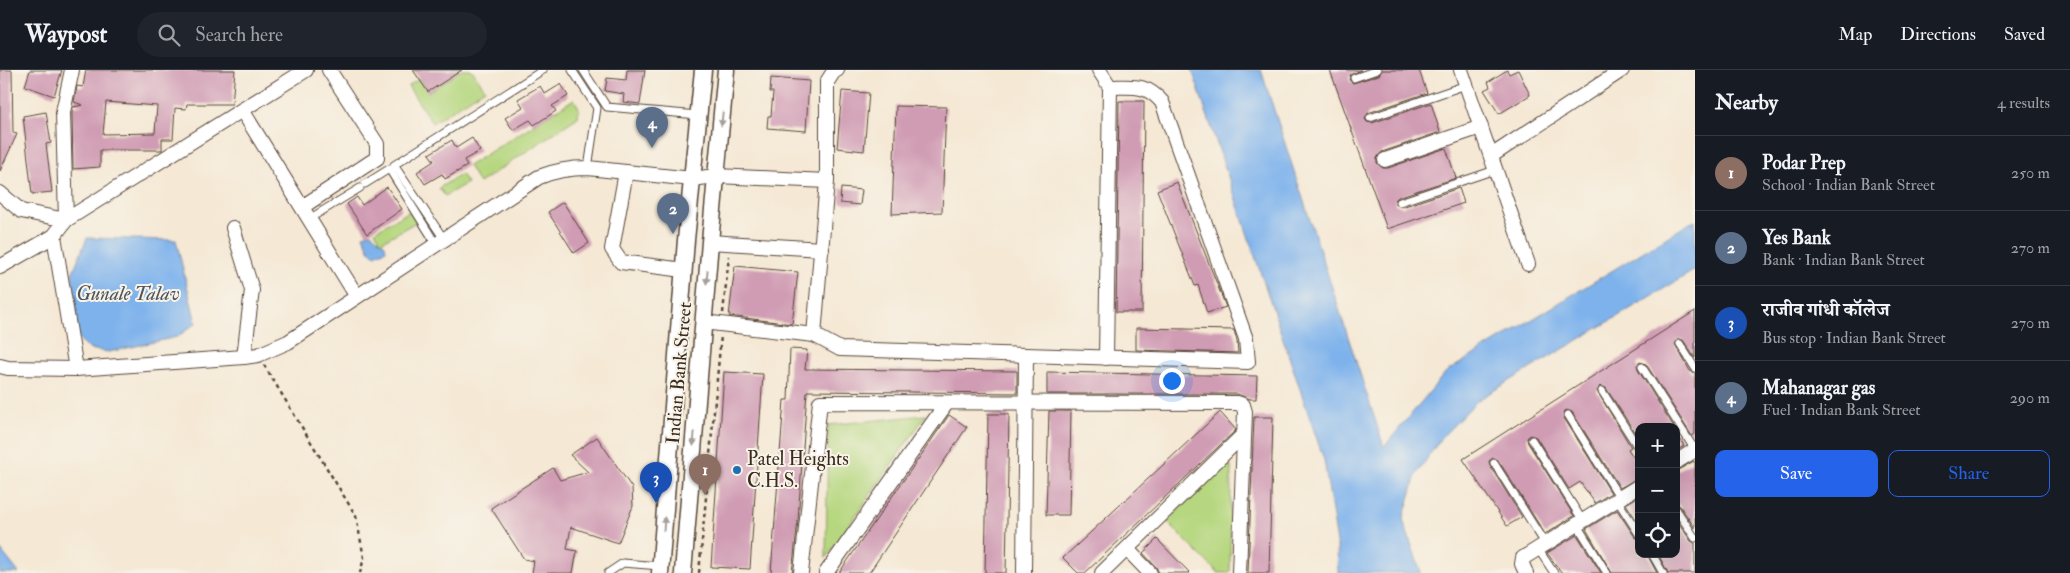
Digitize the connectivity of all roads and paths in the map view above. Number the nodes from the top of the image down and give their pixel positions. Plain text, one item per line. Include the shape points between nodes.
1 (72, 70) edge
2 (306, 70) edge
3 (329, 70) edge
4 (544, 70) edge
5 (572, 70) edge
6 (583, 70) edge
7 (703, 70) edge
8 (726, 70) edge
9 (837, 70) edge
10 (1099, 70) edge
11 (1377, 70) edge
12 (1461, 70) edge
13 (1622, 70) edge
14 (1354, 78) dead end
15 (1466, 85) junction
16 (1110, 87) junction
17 (242, 110) junction
18 (698, 115) junction
19 (1370, 118) dead end
20 (1481, 127) junction
21 (1491, 156) junction
22 (1385, 160) dead end
23 (588, 168) junction
24 (1496, 170) junction
25 (626, 172) junction
26 (716, 176) junction
27 (692, 179) junction
28 (827, 181) junction
29 (0, 193) edge
30 (1400, 202) dead end
31 (306, 213) junction
32 (66, 220) junction
33 (233, 228) dead end
34 (54, 236) junction
35 (440, 241) junction
36 (710, 242) junction
37 (730, 244) junction
38 (822, 249) junction
39 (1528, 264) dead end
40 (0, 267) edge
41 (684, 270) junction
42 (356, 296) junction
43 (722, 321) dead end
44 (703, 322) junction
45 (722, 331) dead end
46 (814, 335) junction
47 (1680, 344) dead end
48 (258, 355) junction
49 (1026, 356) junction
50 (244, 358) junction
51 (1106, 358) junction
52 (0, 366) edge
53 (1642, 367) dead end
54 (1695, 368) edge
55 (76, 369) junction
56 (1602, 391) dead end
57 (1025, 403) junction
58 (946, 404) junction
59 (1568, 415) dead end
60 (1244, 434) junction
61 (1532, 440) dead end
62 (1635, 444) edge
63 (1695, 452) edge
64 (1680, 460) edge
65 (1494, 463) dead end
66 (1635, 488) edge
67 (1618, 499) junction
68 (1679, 513) edge
69 (1580, 523) junction
70 (1635, 527) edge
71 (1695, 538) edge
72 (1542, 547) junction
73 (1127, 549) junction
74 (1654, 558) edge
75 (660, 569) edge
76 (360, 573) edge
77 (608, 573) edge
78 (683, 573) edge
79 (699, 573) edge
80 (801, 573) edge
81 (826, 573) edge
82 (1024, 573) edge
83 (1102, 573) edge
84 (1150, 573) edge
85 (1240, 573) edge
86 (1526, 573) edge
87 (1554, 573) edge
88 (1607, 573) edge
89 (1663, 573) edge

1 - 32 street via 63,112
2 - 17 street
3 - 31 street via 377,144 377,158
4 - 35 lane via 394,165
5 - 23 lane via 597,108
6 - 18 lane via 607,107
7 - 18 street, Indian Bank Street
8 -> 26 street, Indian Bank Street
9 - 28 street via 828,82
10 - 16 street
11 - 14 lane
12 - 15 street
13 - 21 street
15 - 19 lane
15 - 20 street
16 - 51 street
16 - 51 street via 1145,88 1162,102 1246,339 1248,362
17 - 31 street
17 - 32 street
18 - 27 street, Indian Bank Street
20 - 21 street
20 - 22 street
21 - 24 street
23 - 25 street
23 - 35 street via 571,168 539,177
24 - 30 lane
24 - 39 street
25 - 27 street
25 - 41 street via 612,248 614,254 620,262
26 - 27 street
26 - 28 street
26 - 36 street, Indian Bank Street
27 - 41 street, Indian Bank Street
28 - 38 street
29 - 32 street via 22,211
31 - 35 lane via 389,169
31 - 42 street
32 - 34 street
33 - 50 street via 252,290
34 - 40 street
34 - 55 street
35 - 42 street
36 - 37 street
36 -> 44 street, Indian Bank Street
37 - 38 street
37 - 43 path
38 - 46 street
75 -> 41 street, Indian Bank Street
42 - 48 street via 288,342
44 - 46 street
44 -> 78 street, Indian Bank Street
45 - 79 path
46 - 49 street via 840,349
47 - 54 lane
48 - 50 street
48 - 76 path via 356,516 364,558
49 - 51 street
49 - 57 street
50 - 55 street
52 - 55 street
53 - 63 lane
56 - 62 lane
57 - 58 street
57 - 60 street via 1237,402 1243,405 1245,412
57 - 82 street
58 - 80 street via 820,402
58 - 81 street
59 - 67 lane
60 - 73 street
60 - 85 street
61 - 69 lane
63 - 64 street
65 - 72 lane
66 - 67 street
67 - 69 street
67 - 70 lane
68 - 71 lane
69 - 72 street
69 - 88 lane
72 - 86 street via 1523,558
72 - 87 lane
73 - 83 street
73 - 84 street
74 - 89 lane
75 - 77 lane via 623,563

